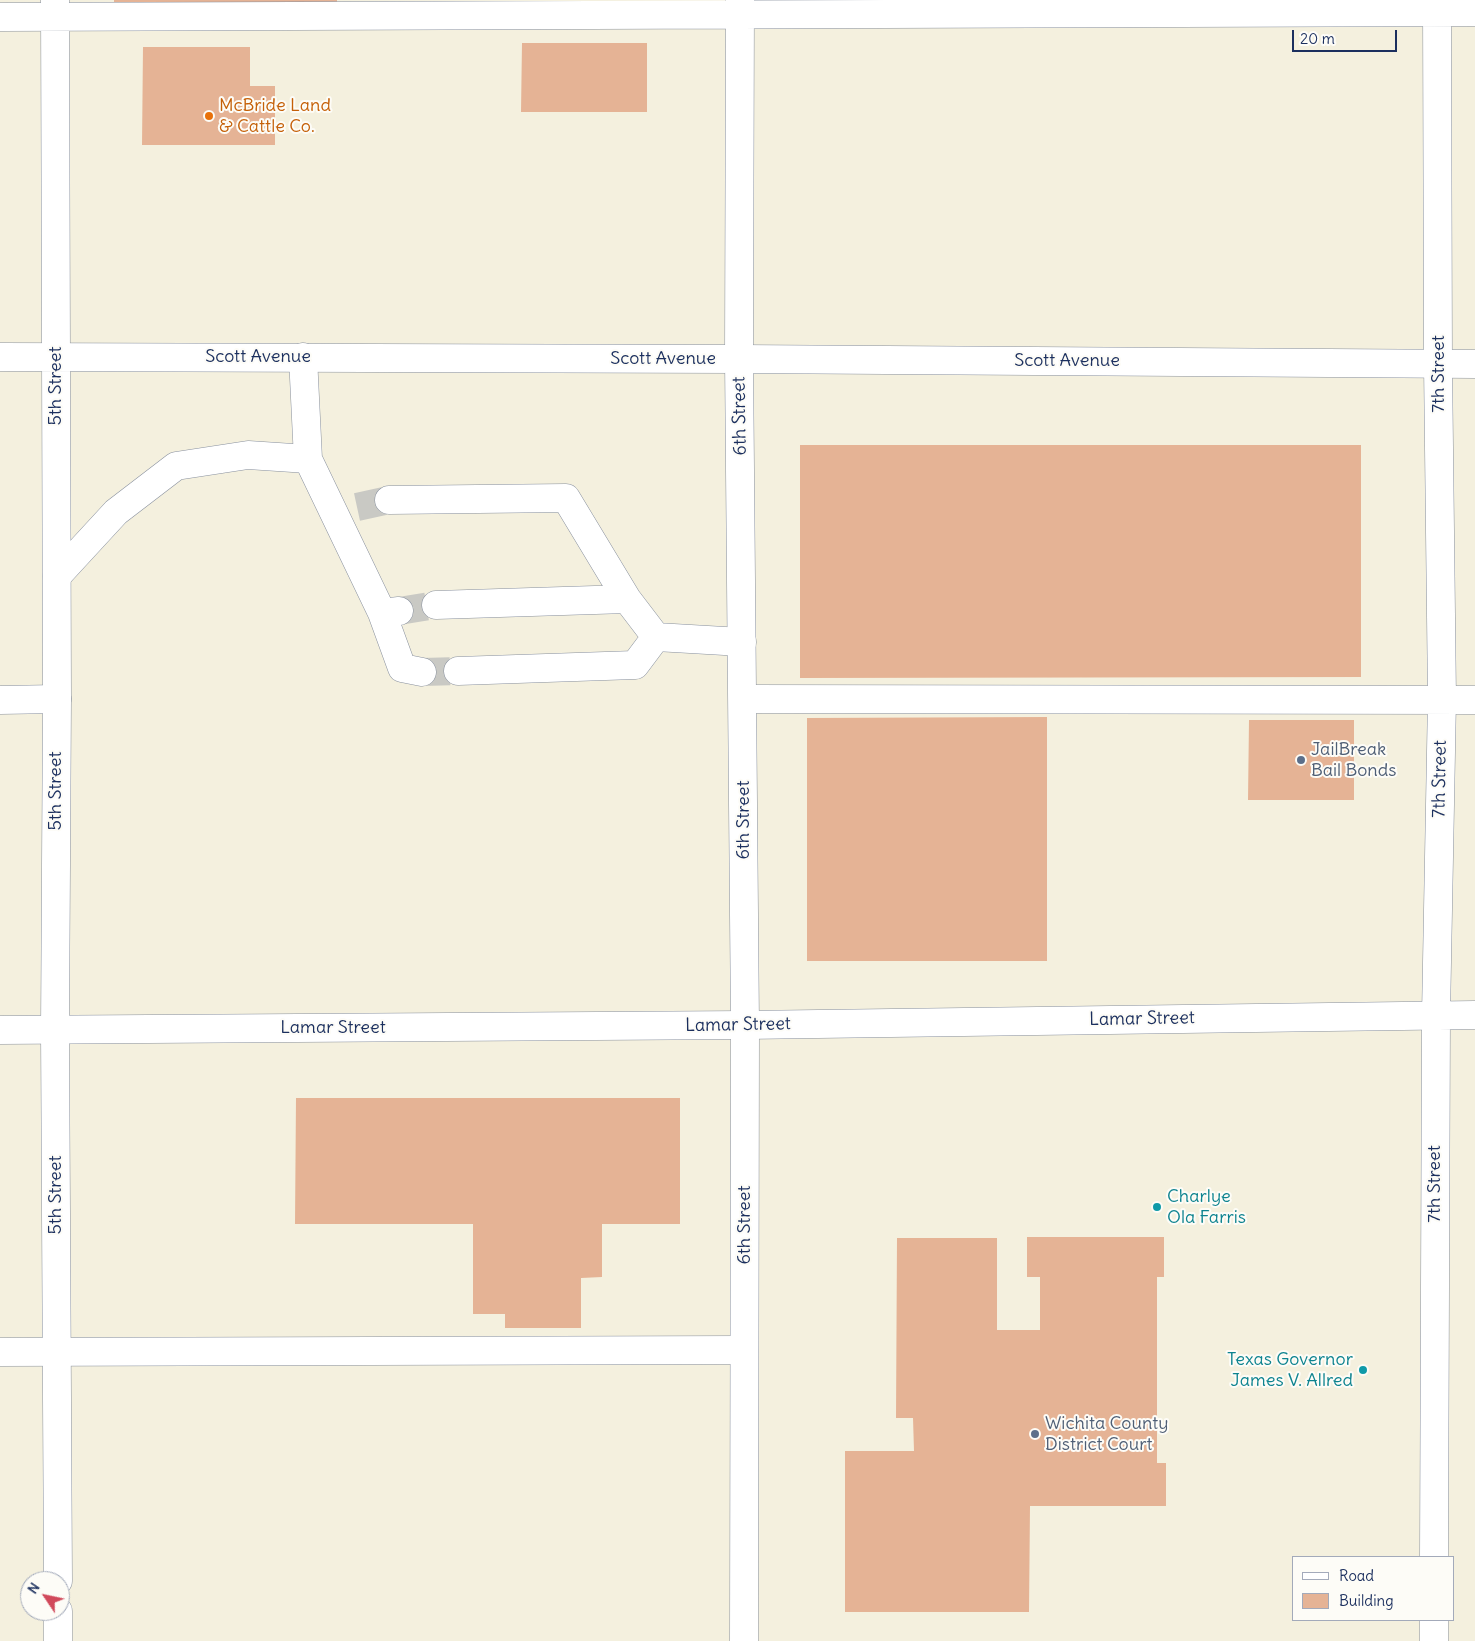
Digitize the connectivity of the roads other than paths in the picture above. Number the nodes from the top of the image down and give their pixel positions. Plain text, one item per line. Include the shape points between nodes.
1 (1437, 6) edge
2 (55, 8) edge
3 (740, 8) edge
4 (1475, 12) edge
5 (0, 17) edge
6 (56, 356) junction
7 (0, 357) edge
8 (303, 357) junction
9 (739, 359) junction
10 (1438, 364) junction
11 (1475, 364) edge
12 (308, 459) junction
13 (389, 500) tunnel mouth
14 (57, 576) junction
15 (627, 599) junction
16 (436, 604) tunnel mouth
17 (656, 637) junction
18 (742, 642) junction
19 (458, 671) tunnel mouth
20 (422, 672) tunnel mouth
21 (57, 699) junction
22 (743, 699) junction
23 (1442, 699) junction
24 (0, 700) edge
25 (1475, 700) edge
26 (1436, 1015) junction
27 (1475, 1015) edge
28 (745, 1025) junction
29 (0, 1030) edge
30 (55, 1030) junction
31 (744, 1350) junction
32 (0, 1352) edge
33 (57, 1352) junction
34 (1434, 1556) edge
35 (58, 1571) edge
36 (58, 1621) edge
37 (1434, 1621) edge
38 (58, 1641) edge
39 (744, 1641) edge
40 (1434, 1641) edge

1 - 3 main road
1 - 4 main road
1 - 10 main road, 7th Street
2 - 3 main road
2 - 5 main road
2 - 6 main road, 5th Street
3 - 9 main road, 6th Street
6 - 7 main road, Scott Avenue
6 - 8 main road, Scott Avenue
6 - 14 main road, 5th Street
8 - 9 main road, Scott Avenue
8 - 12 main road
9 - 10 main road, Scott Avenue
9 - 18 main road, 6th Street
10 - 11 main road, Scott Avenue
10 - 23 main road, 7th Street
12 - 14 main road via 248,455 176,466 116,512
12 - 20 main road via 346,509 391,612 402,668
13 - 15 main road via 566,498
14 - 21 main road, 5th Street
15 - 16 main road
15 - 17 main road
17 - 18 main road
17 - 19 main road via 635,664
18 - 22 main road, 6th Street
21 - 24 main road
21 - 30 main road, 5th Street
22 - 23 main road
22 - 28 main road, 6th Street
23 - 25 main road
23 - 26 main road, 7th Street
26 - 27 main road, Lamar Street
26 - 28 main road, Lamar Street
26 - 34 main road, 7th Street
28 - 30 main road, Lamar Street
28 - 31 main road, 6th Street
29 - 30 main road, Lamar Street
30 - 33 main road, 5th Street
31 - 33 main road
31 - 39 main road, 6th Street
32 - 33 main road
33 - 35 main road, 5th Street
36 - 38 main road
37 - 40 main road

